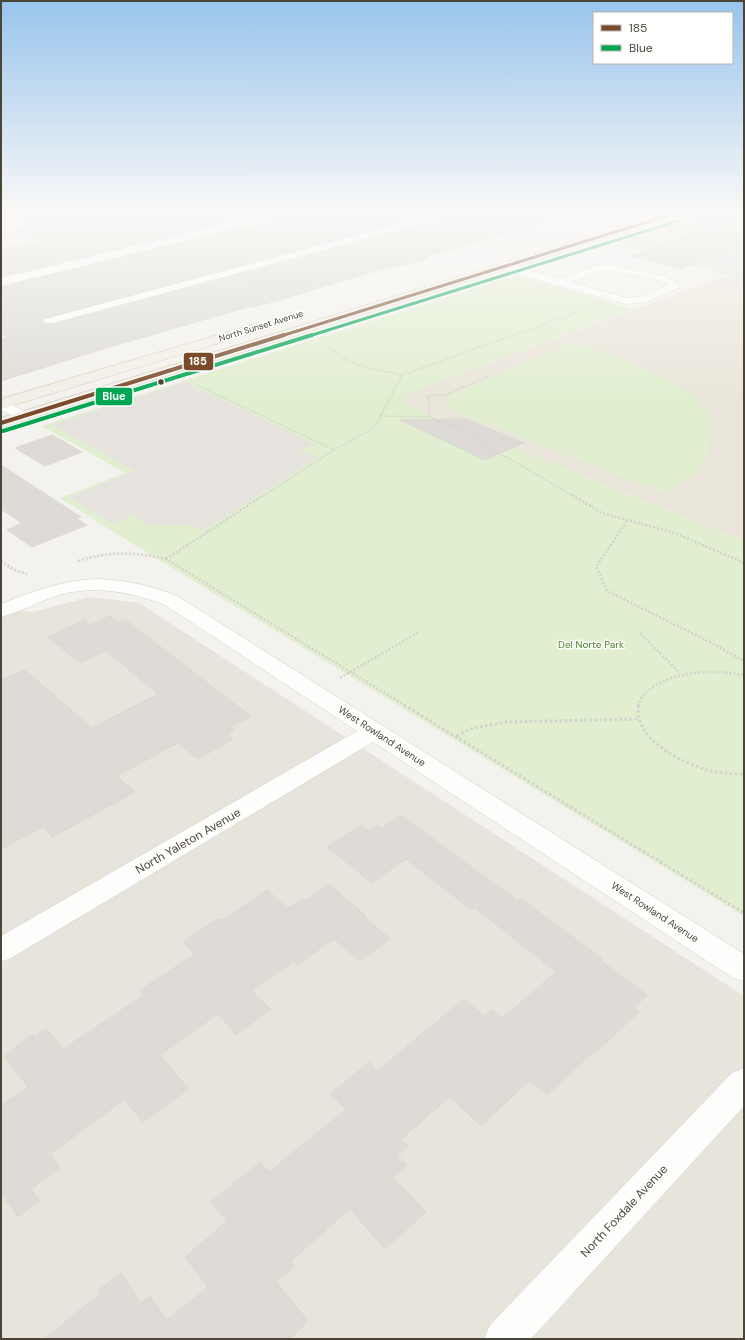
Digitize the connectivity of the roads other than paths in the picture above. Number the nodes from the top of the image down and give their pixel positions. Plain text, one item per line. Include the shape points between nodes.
1 (28, 276) edge
2 (218, 276) edge
3 (475, 276) edge
4 (536, 276) edge
5 (579, 276) edge
6 (646, 276) edge
7 (1, 282) edge
8 (560, 283) junction
9 (49, 321) dead end
10 (267, 324) dead end
11 (1, 404) edge
12 (23, 416) junction
13 (1, 423) edge
14 (6, 603) edge
15 (374, 731) junction
16 (1, 950) edge
17 (744, 969) edge
18 (744, 1083) edge
19 (504, 1339) edge

1 - 7 street
2 - 9 lane
3 - 12 main road, North Sunset Avenue
4 - 8 lane
5 - 8 lane
6 - 8 lane via 670,282 675,286 642,300 626,301
10 - 11 main road, North Sunset Avenue
11 - 12 street
12 - 13 main road, North Sunset Avenue
14 - 15 street, West Rowland Avenue via 53,591 91,586 125,587 158,595 186,610
15 - 16 street, North Yaleton Avenue
15 - 17 street, West Rowland Avenue
18 - 19 street, North Foxdale Avenue

